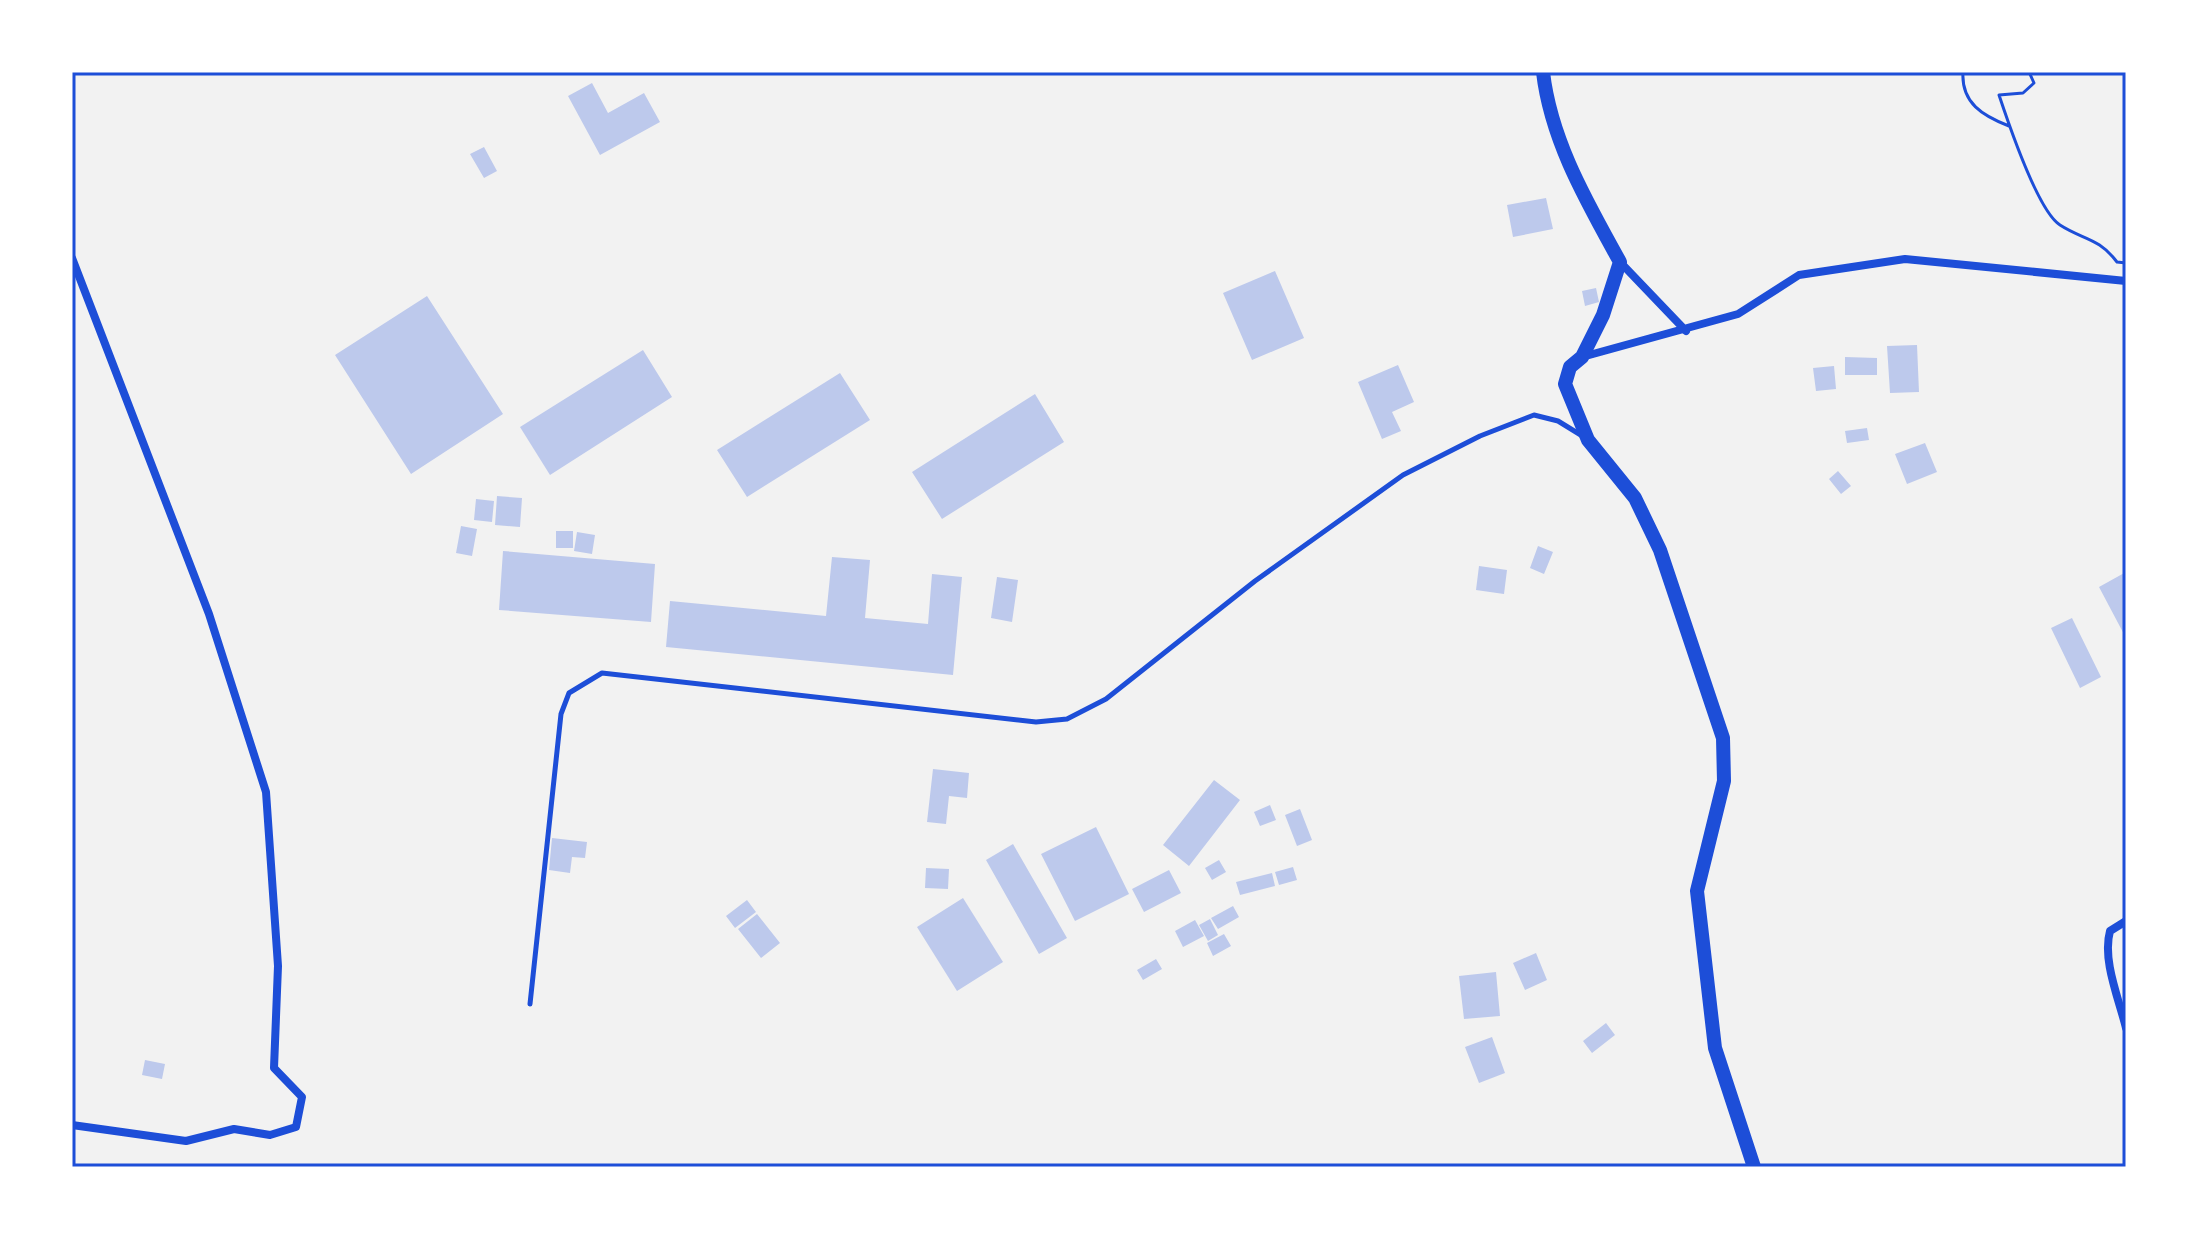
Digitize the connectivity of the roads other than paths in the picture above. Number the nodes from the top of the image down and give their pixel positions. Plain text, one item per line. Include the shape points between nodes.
1 (1543, 72) edge
2 (72, 258) edge
3 (1620, 262) junction
4 (2126, 281) edge
5 (1686, 331) junction
6 (1582, 357) junction
7 (1588, 440) junction
8 (2126, 921) edge
9 (530, 1004) dead end
10 (2126, 1028) edge
11 (72, 1125) edge
12 (1754, 1167) edge

1 - 3 street via 1546,100 1577,184
2 - 11 street via 209,614 266,792 278,966 274,1068 302,1097 296,1127 270,1135 234,1129 186,1141
3 - 5 street
3 - 6 street
4 - 5 street via 1905,259 1799,275 1738,314
5 - 6 street
6 - 7 street via 1570,367 1565,384
7 - 9 lane via 1558,421 1534,415 1403,475 1255,581 1106,699 1067,719 1036,722 602,673 569,693 561,714
7 - 12 street via 1635,498 1660,550 1723,738 1724,781 1697,891 1715,1048
8 - 10 street via 2108,937

